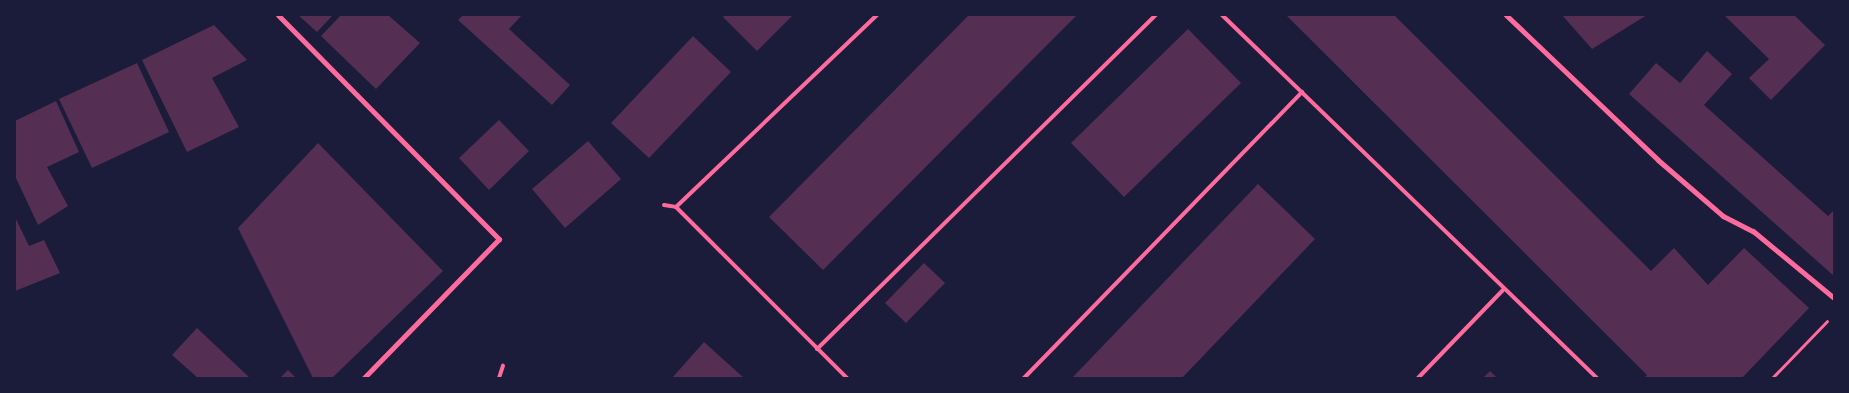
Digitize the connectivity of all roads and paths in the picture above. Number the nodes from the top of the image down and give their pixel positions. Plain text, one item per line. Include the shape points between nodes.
1 (278, 15) edge
2 (877, 15) edge
3 (1156, 15) edge
4 (1222, 15) edge
5 (1506, 15) edge
6 (1302, 92) junction
7 (664, 205) dead end
8 (676, 208) junction
9 (1503, 290) junction
10 (1834, 298) edge
11 (1834, 313) edge
12 (817, 349) junction
13 (503, 366) dead end
14 (364, 378) edge
15 (499, 378) edge
16 (847, 378) edge
17 (1024, 378) edge
18 (1418, 378) edge
19 (1597, 378) edge
20 (1772, 378) edge

1 - 14 street via 499,238
2 - 8 lane
3 - 12 lane
4 - 6 lane
5 - 10 street via 1658,160 1724,216 1753,231
6 - 9 lane
6 - 17 lane
7 - 8 lane
8 - 12 lane
9 - 18 lane
9 - 19 lane
11 - 20 path
12 - 16 lane
13 - 15 lane

